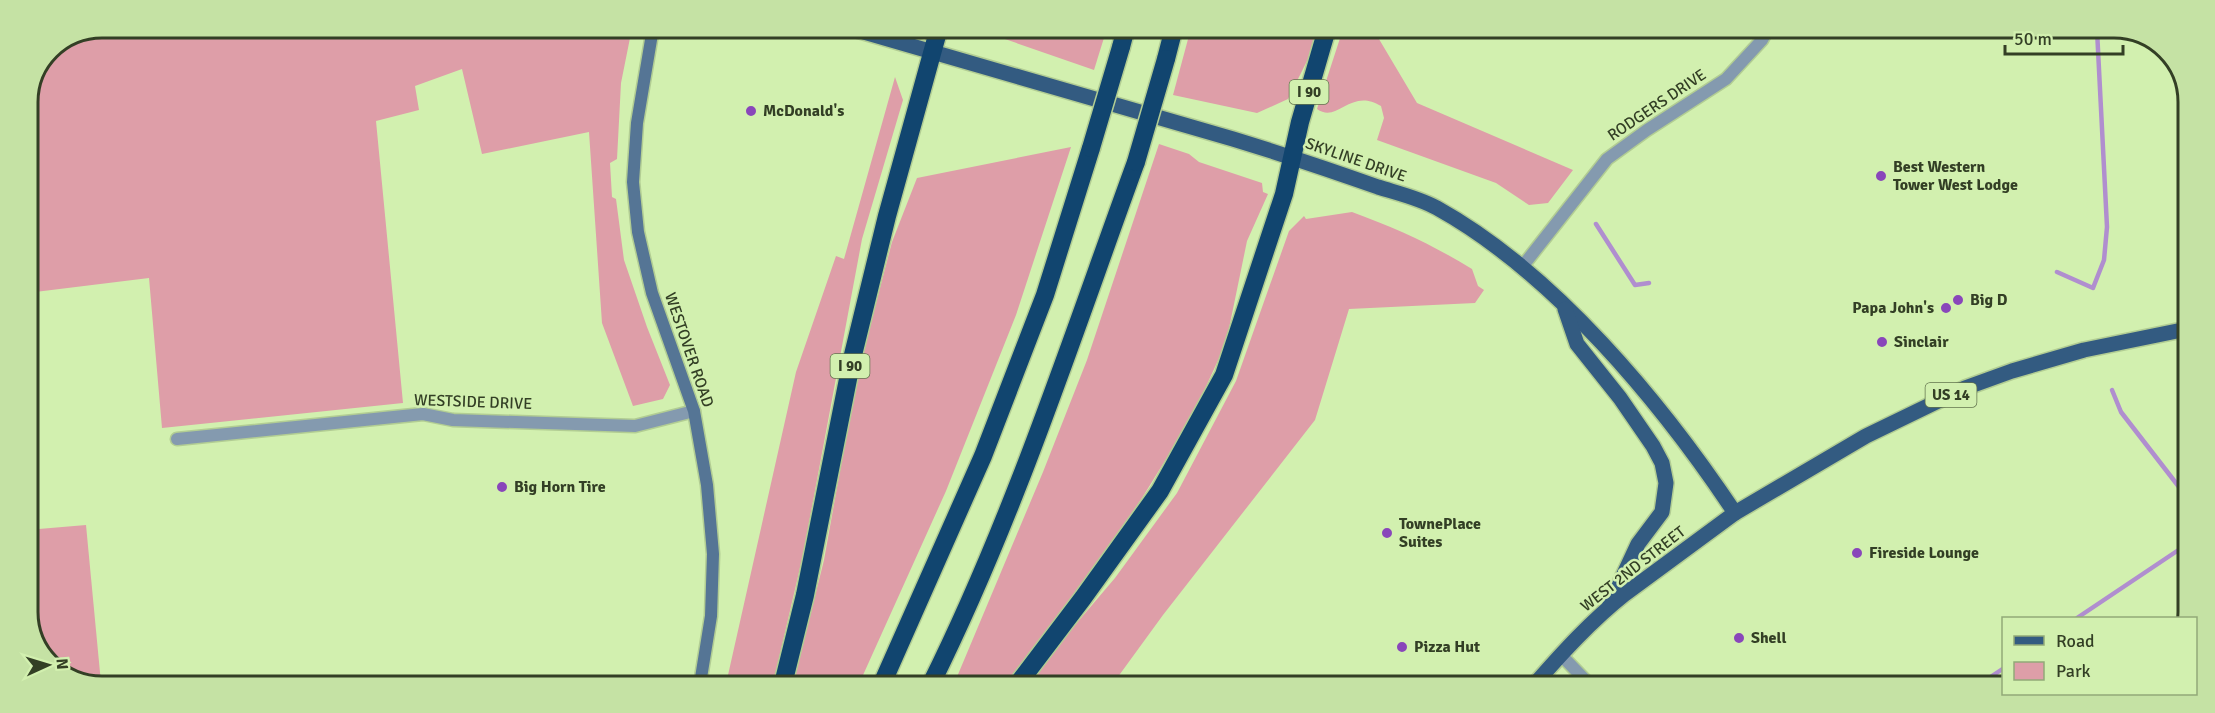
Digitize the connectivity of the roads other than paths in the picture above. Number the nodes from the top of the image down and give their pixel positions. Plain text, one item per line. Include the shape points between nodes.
1 (651, 38) edge
2 (886, 38) edge
3 (936, 38) edge
4 (1123, 38) edge
5 (1171, 38) edge
6 (1324, 38) edge
7 (1763, 38) edge
8 (933, 51) junction
9 (1293, 157) junction
10 (1522, 267) junction
11 (1562, 302) junction
12 (2177, 331) edge
13 (694, 411) junction
14 (177, 439) dead end
15 (1735, 513) junction
16 (1609, 606) junction
17 (1561, 655) junction
18 (701, 675) edge
19 (785, 675) edge
20 (886, 675) edge
21 (936, 675) edge
22 (1025, 675) edge
23 (1543, 675) edge
24 (1580, 675) edge

1 - 13 street, WESTOVER ROAD via 636,134 633,182 638,232 652,292
2 - 8 main road, SKYLINE DRIVE
3 - 8 highway, I 90
4 - 20 highway, bridge via 1045,295 983,456
5 - 21 highway, bridge via 1136,162 1018,485
6 - 9 highway, I 90
7 - 10 street, RODGERS DRIVE via 1726,79 1607,159
8 - 9 main road, SKYLINE DRIVE
8 - 19 highway, I 90 via 852,359
9 - 10 main road, SKYLINE DRIVE via 1434,207 1482,236
9 - 22 highway, I 90 via 1224,375 1160,491
10 - 11 main road, SKYLINE DRIVE
11 - 15 main road, SKYLINE DRIVE via 1636,382
11 - 16 main road via 1577,344 1653,446 1666,483 1662,512 1638,544
12 - 15 main road, US 14 via 2084,350 1965,388 1866,436
13 - 14 street, WESTSIDE DRIVE via 635,426 453,420 423,414
13 - 18 street, WESTOVER ROAD via 707,484 713,554 711,616
15 - 16 main road, WEST 2ND STREET
16 - 17 main road, WEST 2ND STREET
17 - 23 main road, WEST 2ND STREET
17 - 24 street

